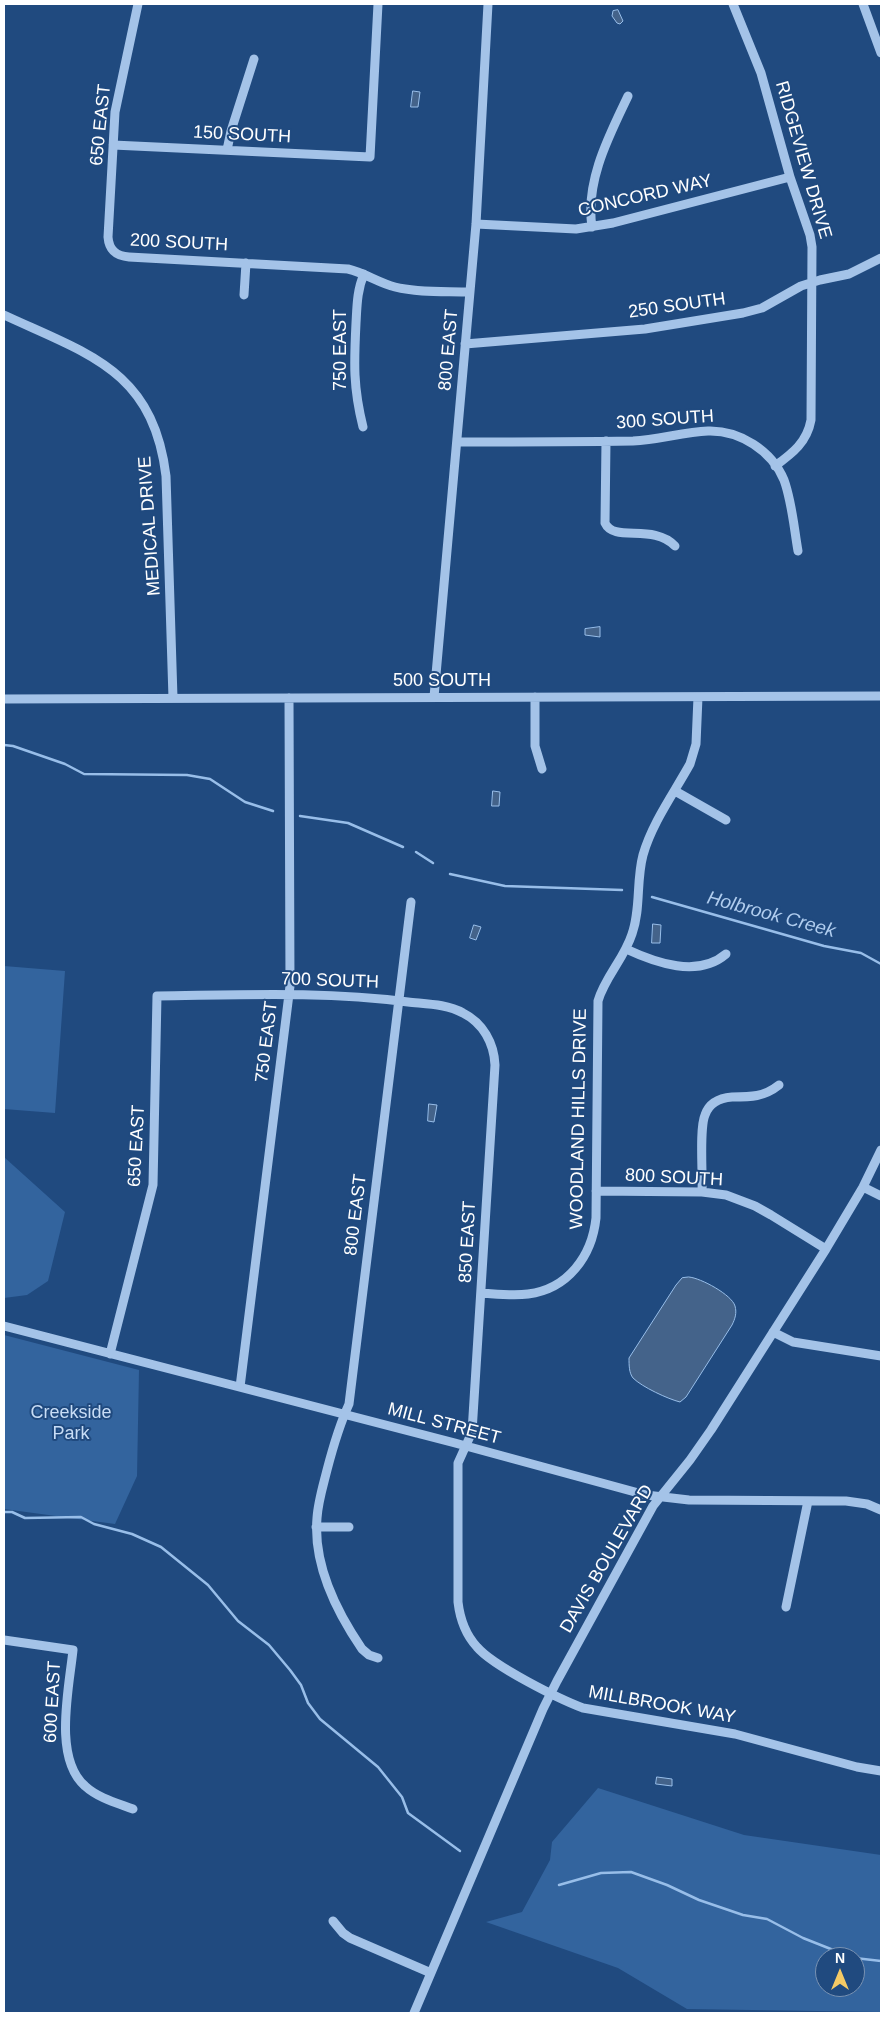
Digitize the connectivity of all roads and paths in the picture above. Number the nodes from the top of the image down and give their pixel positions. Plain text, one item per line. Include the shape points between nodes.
1 (138, 4) edge
2 (378, 4) edge
3 (488, 4) edge
4 (733, 4) edge
5 (863, 4) edge
6 (878, 33) edge
7 (881, 53) edge
8 (254, 59) dead end
9 (628, 96) dead end
10 (113, 145) junction
11 (228, 150) junction
12 (790, 177) junction
13 (476, 224) junction
14 (592, 227) junction
15 (113, 251) joint
16 (881, 258) edge
17 (246, 263) junction
18 (364, 274) junction
19 (811, 282) junction
20 (470, 292) junction
21 (244, 295) dead end
22 (4, 315) edge
23 (465, 344) junction
24 (363, 427) dead end
25 (606, 441) junction
26 (457, 442) junction
27 (776, 466) junction
28 (675, 546) dead end
29 (798, 551) dead end
30 (881, 696) edge
31 (434, 697) junction
32 (535, 697) junction
33 (698, 697) junction
34 (173, 698) junction
35 (288, 698) junction
36 (4, 699) edge
37 (542, 769) dead end
38 (675, 791) junction
39 (726, 820) dead end
40 (411, 902) dead end
41 (626, 949) junction
42 (726, 954) dead end
43 (289, 995) junction
44 (157, 996) joint
45 (399, 1001) junction
46 (489, 1040) joint
47 (780, 1086) dead end
48 (881, 1150) edge
49 (863, 1186) junction
50 (596, 1191) junction
51 (702, 1192) junction
52 (881, 1196) edge
53 (826, 1249) junction
54 (481, 1293) junction
55 (4, 1326) edge
56 (773, 1332) junction
57 (110, 1354) junction
58 (881, 1356) edge
59 (240, 1387) junction
60 (344, 1414) junction
61 (465, 1446) junction
62 (659, 1497) junction
63 (808, 1501) junction
64 (881, 1510) edge
65 (316, 1527) junction
66 (349, 1528) dead end
67 (786, 1607) dead end
68 (4, 1640) edge
69 (378, 1658) dead end
70 (551, 1693) junction
71 (881, 1771) edge
72 (133, 1809) dead end
73 (332, 1921) dead end
74 (431, 1974) junction
75 (414, 2013) edge

1 - 10 street, 650 EAST via 115,112
2 - 11 street, 150 SOUTH via 370,157
3 - 13 street, 800 EAST
4 - 12 street, RIDGEVIEW DRIVE via 761,73
5 - 6 street
6 - 7 street
8 - 11 street
9 - 14 street via 597,170 590,202
10 - 11 street, 150 SOUTH
10 - 15 street, 650 EAST via 108,237
12 - 14 street, CONCORD WAY
12 - 19 street, RIDGEVIEW DRIVE via 810,235
13 - 14 street, CONCORD WAY via 569,229
13 - 20 street, 800 EAST
15 - 17 street, 200 SOUTH via 124,257
16 - 19 street, 250 SOUTH via 849,274
17 - 18 street, 200 SOUTH via 348,269
17 - 21 street, 200 SOUTH
18 - 20 street, 200 SOUTH via 404,289
18 - 24 street, 750 EAST via 358,293 354,368
19 - 23 street, 250 SOUTH via 762,308 743,313 645,329
19 - 27 street, RIDGEVIEW DRIVE via 811,420 801,444
20 - 23 street, 800 EAST
22 - 34 street, MEDICAL DRIVE via 103,362 131,388 154,426 166,476
23 - 26 street, 800 EAST
25 - 26 street, 300 SOUTH
25 - 27 street, 300 SOUTH via 725,432 749,442
25 - 28 street via 605,523 608,528 616,532 660,535
26 - 31 street, 800 EAST
27 - 29 street, 300 SOUTH via 787,490
30 - 33 street, 500 SOUTH
31 - 32 street, 500 SOUTH
31 - 35 street, 500 SOUTH
32 - 33 street, 500 SOUTH
32 - 37 street via 535,746
33 - 38 street, WOODLAND HILLS DRIVE via 695,751
34 - 35 street, 500 SOUTH
34 - 36 street, 500 SOUTH
35 - 43 street, 750 EAST
38 - 39 street
38 - 41 street, WOODLAND HILLS DRIVE via 643,855 635,922
40 - 45 street, 800 EAST
41 - 42 street via 671,965 710,964
41 - 50 street, WOODLAND HILLS DRIVE via 604,986 596,1010
43 - 44 street, 700 SOUTH
43 - 45 street, 700 SOUTH via 349,995
43 - 59 street, 750 EAST
44 - 57 street, 650 EAST via 153,1185
45 - 46 street, 700 SOUTH via 444,1006 462,1012 478,1023
45 - 60 street, 800 EAST via 348,1404
46 - 54 street, 850 EAST via 494,1052 494,1065
47 - 51 street via 762,1096 717,1100 707,1110 703,1122
48 - 49 street, DAVIS BOULEVARD
49 - 52 street
49 - 53 street, DAVIS BOULEVARD
50 - 51 street, 800 SOUTH
50 - 54 street, WOODLAND HILLS DRIVE via 595,1228 589,1248 566,1278 530,1294
51 - 53 street, 800 SOUTH via 726,1195 755,1206
53 - 56 street, DAVIS BOULEVARD
54 - 61 street, 850 EAST via 472,1432
55 - 57 street, MILL STREET
56 - 58 street via 793,1342
56 - 62 street, DAVIS BOULEVARD via 701,1445
57 - 59 street, MILL STREET
59 - 60 street, MILL STREET
60 - 61 street, MILL STREET
60 - 65 street, 800 EAST via 319,1501
61 - 62 street, MILL STREET
61 - 70 street, MILLBROOK WAY via 458,1463 458,1602 461,1618 482,1653
62 - 63 street, MILL STREET
62 - 70 street, DAVIS BOULEVARD
63 - 64 street, MILL STREET via 856,1502
63 - 67 street
65 - 66 street
65 - 69 street, 800 EAST via 320,1563 329,1590 362,1649
68 - 72 street, 600 EAST via 73,1650 65,1727 70,1766 86,1787
70 - 71 street, MILLBROOK WAY via 594,1711 735,1734
70 - 74 street, DAVIS BOULEVARD
73 - 74 street via 350,1938
74 - 75 street, DAVIS BOULEVARD

